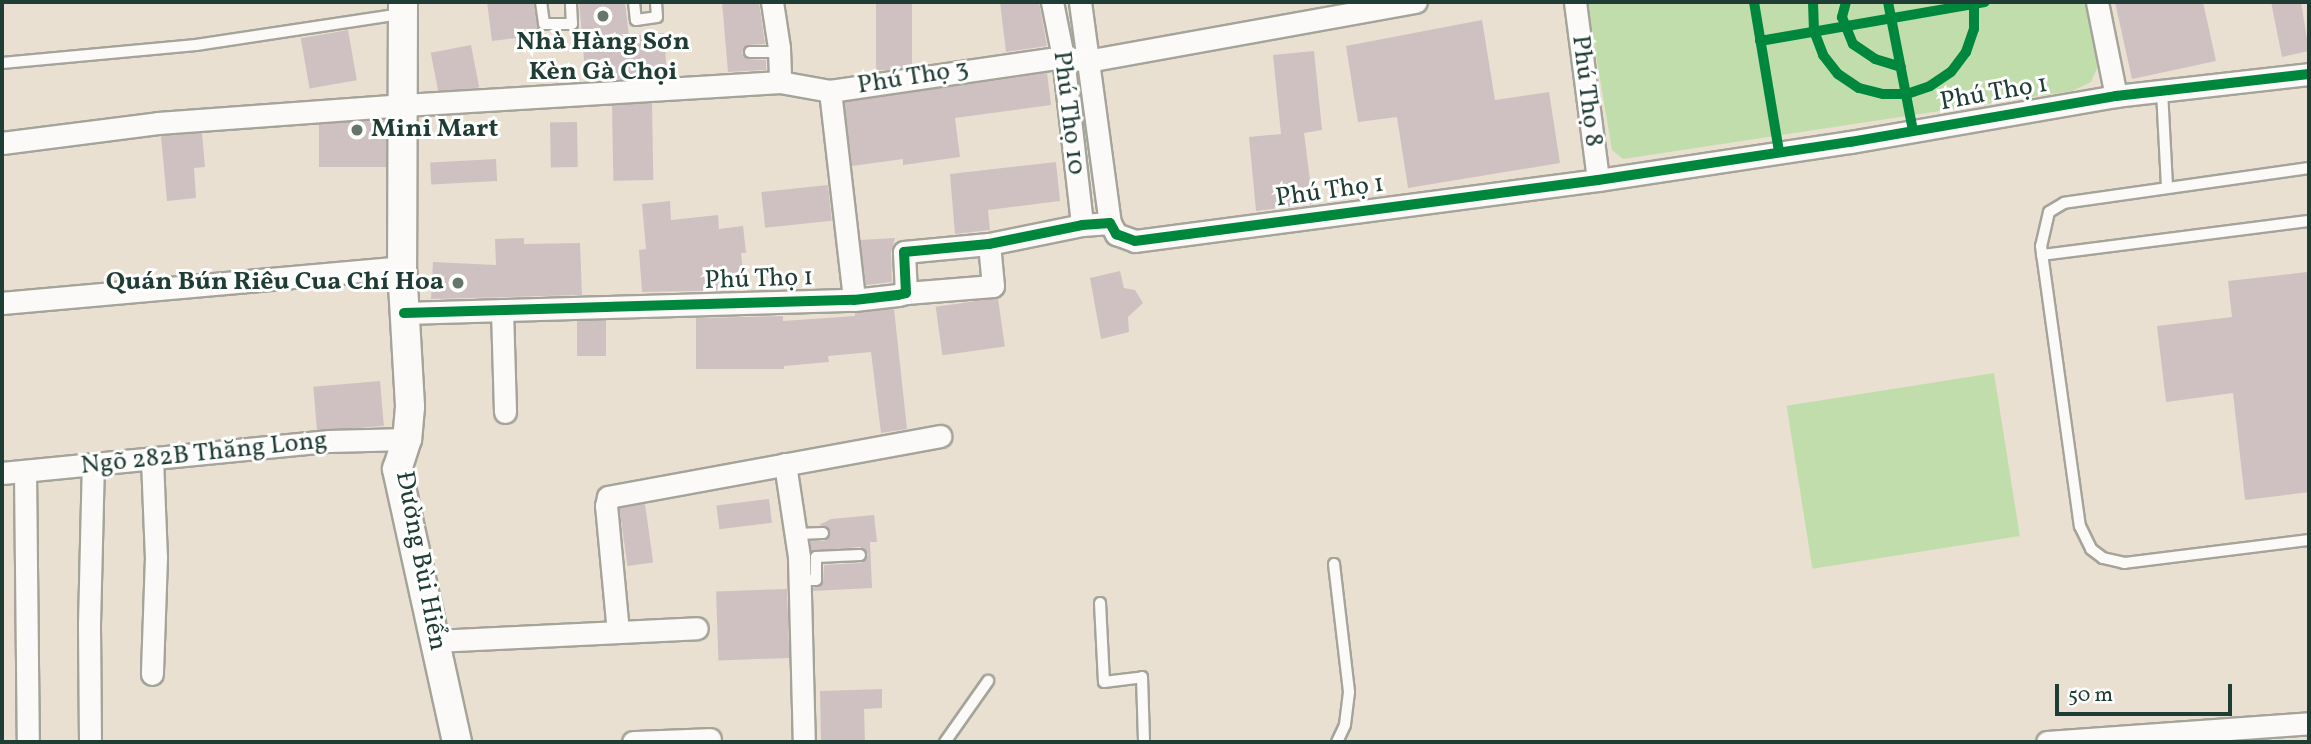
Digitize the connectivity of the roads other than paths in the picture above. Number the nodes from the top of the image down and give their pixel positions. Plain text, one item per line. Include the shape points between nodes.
1 (541, 2) edge
2 (571, 2) edge
3 (634, 2) edge
4 (656, 2) edge
5 (772, 2) edge
6 (1052, 2) edge
7 (1080, 2) edge
8 (1416, 2) edge
9 (1575, 2) edge
10 (2097, 2) edge
11 (402, 8) edge
12 (750, 52) dead end
13 (780, 52) junction
14 (1063, 57) junction
15 (1087, 61) junction
16 (2, 63) edge
17 (2309, 74) edge
18 (780, 82) junction
19 (830, 91) junction
20 (2162, 91) junction
21 (2116, 96) junction
22 (404, 105) junction
23 (2, 143) edge
24 (2309, 168) edge
25 (1598, 180) junction
26 (2167, 188) junction
27 (2309, 221) edge
28 (1110, 223) junction
29 (1082, 225) junction
30 (989, 244) junction
31 (2042, 255) junction
32 (402, 267) junction
33 (906, 293) junction
34 (854, 300) junction
35 (2, 303) edge
36 (502, 310) junction
37 (404, 313) junction
38 (505, 412) dead end
39 (940, 436) dead end
40 (407, 439) junction
41 (152, 459) junction
42 (785, 464) junction
43 (93, 465) junction
44 (25, 471) junction
45 (2, 473) edge
46 (823, 533) dead end
47 (796, 534) junction
48 (2309, 540) edge
49 (860, 555) dead end
50 (1334, 564) dead end
51 (800, 580) junction
52 (1100, 603) dead end
53 (697, 628) dead end
54 (618, 632) junction
55 (435, 641) junction
56 (152, 674) dead end
57 (988, 681) dead end
58 (2309, 723) edge
59 (2257, 735) edge
60 (710, 739) dead end
61 (28, 742) edge
62 (90, 742) edge
63 (457, 742) edge
64 (633, 742) edge
65 (643, 742) edge
66 (804, 742) edge
67 (945, 742) edge
68 (1144, 742) edge
69 (1337, 742) edge
70 (2048, 742) edge

1 - 2 lane via 544,24 572,24
3 - 4 lane via 636,20 657,18
5 - 13 street
6 - 14 street, Phú Thọ 10
7 - 15 street, Phú Thọ 10
8 - 15 street, Phú Thọ 3
9 - 25 street, Phú Thọ 8
10 - 21 street
11 - 16 lane via 196,45
11 - 22 street, Đường Bùi Hiển
12 - 13 lane
13 - 18 street
14 - 15 street, Phú Thọ 3
14 - 19 street, Phú Thọ 3
14 - 29 street, Phú Thọ 10
15 - 28 street, Phú Thọ 10
17 - 20 street, Phú Thọ 1
18 - 19 street, Phú Thọ 3
18 - 22 street, Phú Thọ 3
19 - 34 street
20 - 21 street, Phú Thọ 1
20 - 26 lane
21 - 25 street, Phú Thọ 1
22 - 23 street, Phú Thọ 3 via 158,124
22 - 32 street, Đường Bùi Hiển
24 - 26 lane
25 - 28 street, Phú Thọ 1 via 1135,241 1116,234
26 - 31 lane via 2056,206 2043,225
27 - 31 lane
28 - 29 street
29 - 30 street
30 - 33 street via 904,252
30 - 33 street, Phú Thọ 1 via 993,286
31 - 48 lane via 2080,526 2091,549 2103,558 2124,563
32 - 35 street
32 - 37 street, Đường Bùi Hiển
33 - 34 street, Phú Thọ 1
34 - 36 street, Phú Thọ 1
36 - 37 street, Phú Thọ 1
36 - 38 street
37 - 40 street, Đường Bùi Hiển via 410,407
39 - 42 street
40 - 41 street, Ngõ 282B Thăng Long via 329,441
40 - 55 street, Đường Bùi Hiển via 397,469
41 - 43 street, Ngõ 282B Thăng Long
41 - 56 street via 156,557
42 - 47 street
42 - 54 street via 608,497
43 - 44 street, Ngõ 282B Thăng Long
43 - 62 street
44 - 45 street, Ngõ 282B Thăng Long
44 - 61 street
46 - 47 lane
47 - 51 street
49 - 51 lane via 816,557 816,580
50 - 69 lane via 1349,692 1345,725
51 - 66 street
52 - 68 lane via 1104,682 1142,677
53 - 54 street
54 - 55 street
55 - 63 street, Đường Bùi Hiển
57 - 67 lane
58 - 59 street
59 - 70 street
60 - 65 street
64 - 65 street

